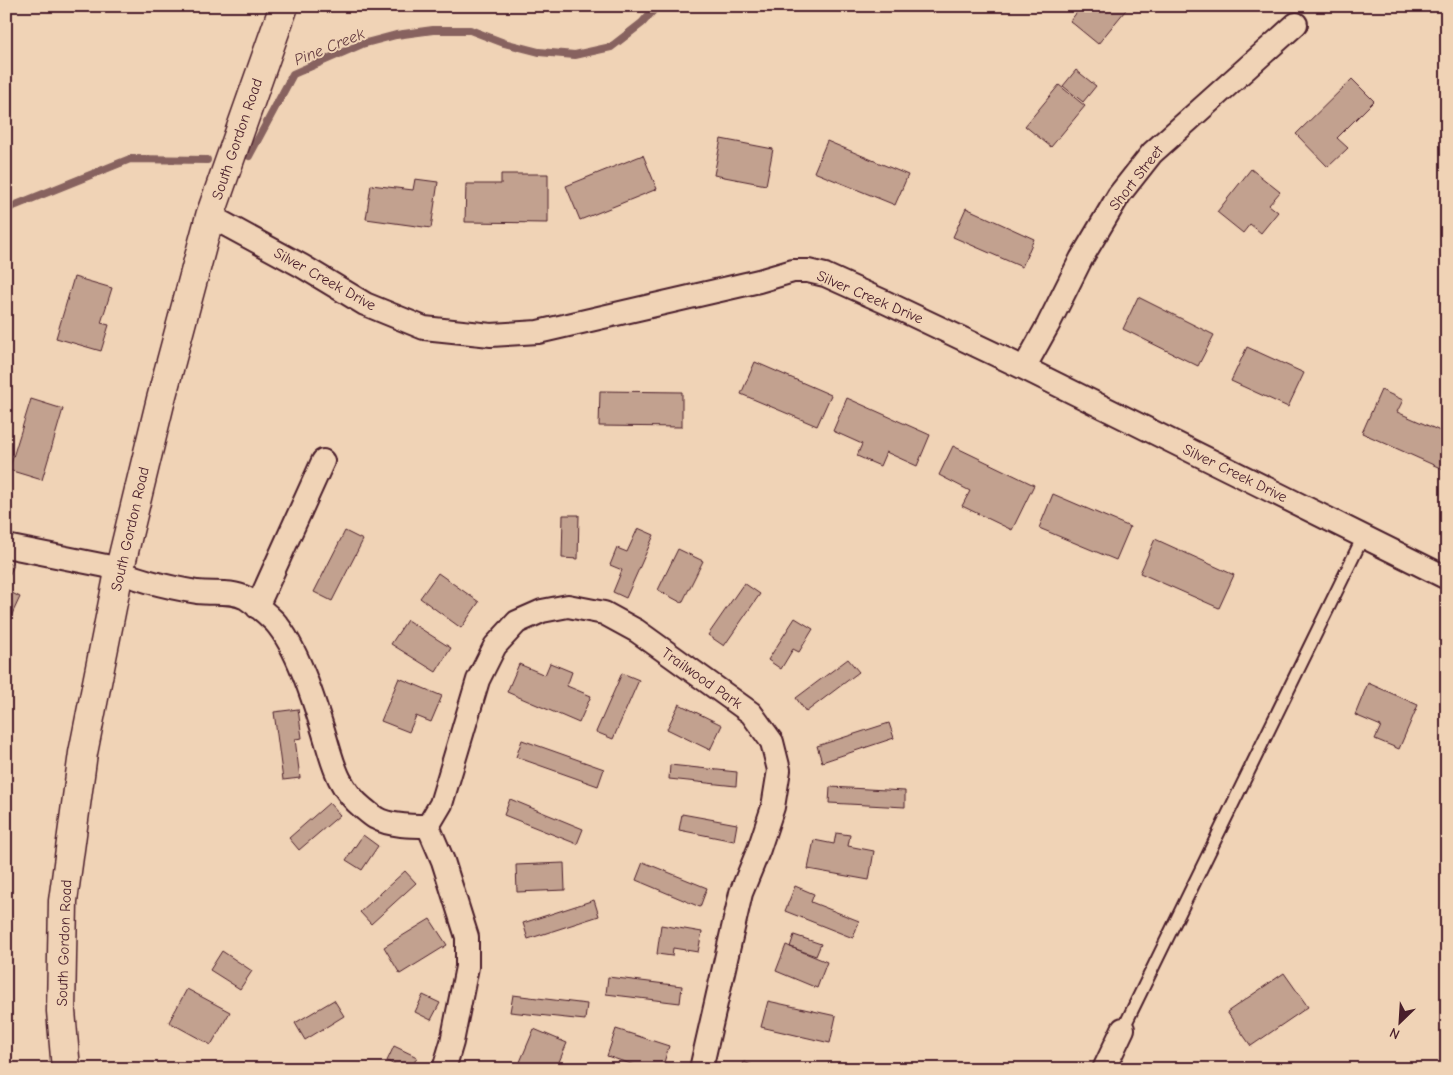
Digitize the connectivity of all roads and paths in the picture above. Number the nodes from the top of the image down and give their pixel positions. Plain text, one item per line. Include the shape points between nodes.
1 (284, 6) edge
2 (1296, 24) dead end
3 (210, 216) junction
4 (1024, 368) junction
5 (323, 460) dead end
6 (1363, 537) junction
7 (6, 546) edge
8 (119, 572) junction
9 (1447, 578) edge
10 (257, 607) junction
11 (428, 826) junction
12 (1123, 1029) joint
13 (66, 1069) edge
14 (444, 1069) edge
15 (701, 1069) edge
16 (1104, 1069) edge

1 - 3 street, South Gordon Road
2 - 4 street, Short Street via 1152,153 1119,195 1081,258
3 - 4 street, Silver Creek Drive via 365,304 424,328 491,335 538,332 793,271 808,271 825,275
3 - 8 street, South Gordon Road
4 - 6 street, Silver Creek Drive
5 - 10 street
6 - 9 street, Silver Creek Drive
6 - 12 lane
7 - 8 street via 106,566
8 - 10 street via 163,586 229,593 245,598
8 - 13 street, South Gordon Road via 83,753 63,901 61,1011
10 - 11 street via 275,622 297,657 338,778 351,798 376,819 406,826
11 - 14 street via 443,861 467,937 467,967
11 - 15 street, Trailwood Park via 441,804 478,680 495,646 517,622 542,611 568,606 604,613 637,631 751,713 772,742 779,770 773,807 741,893
12 - 16 street

